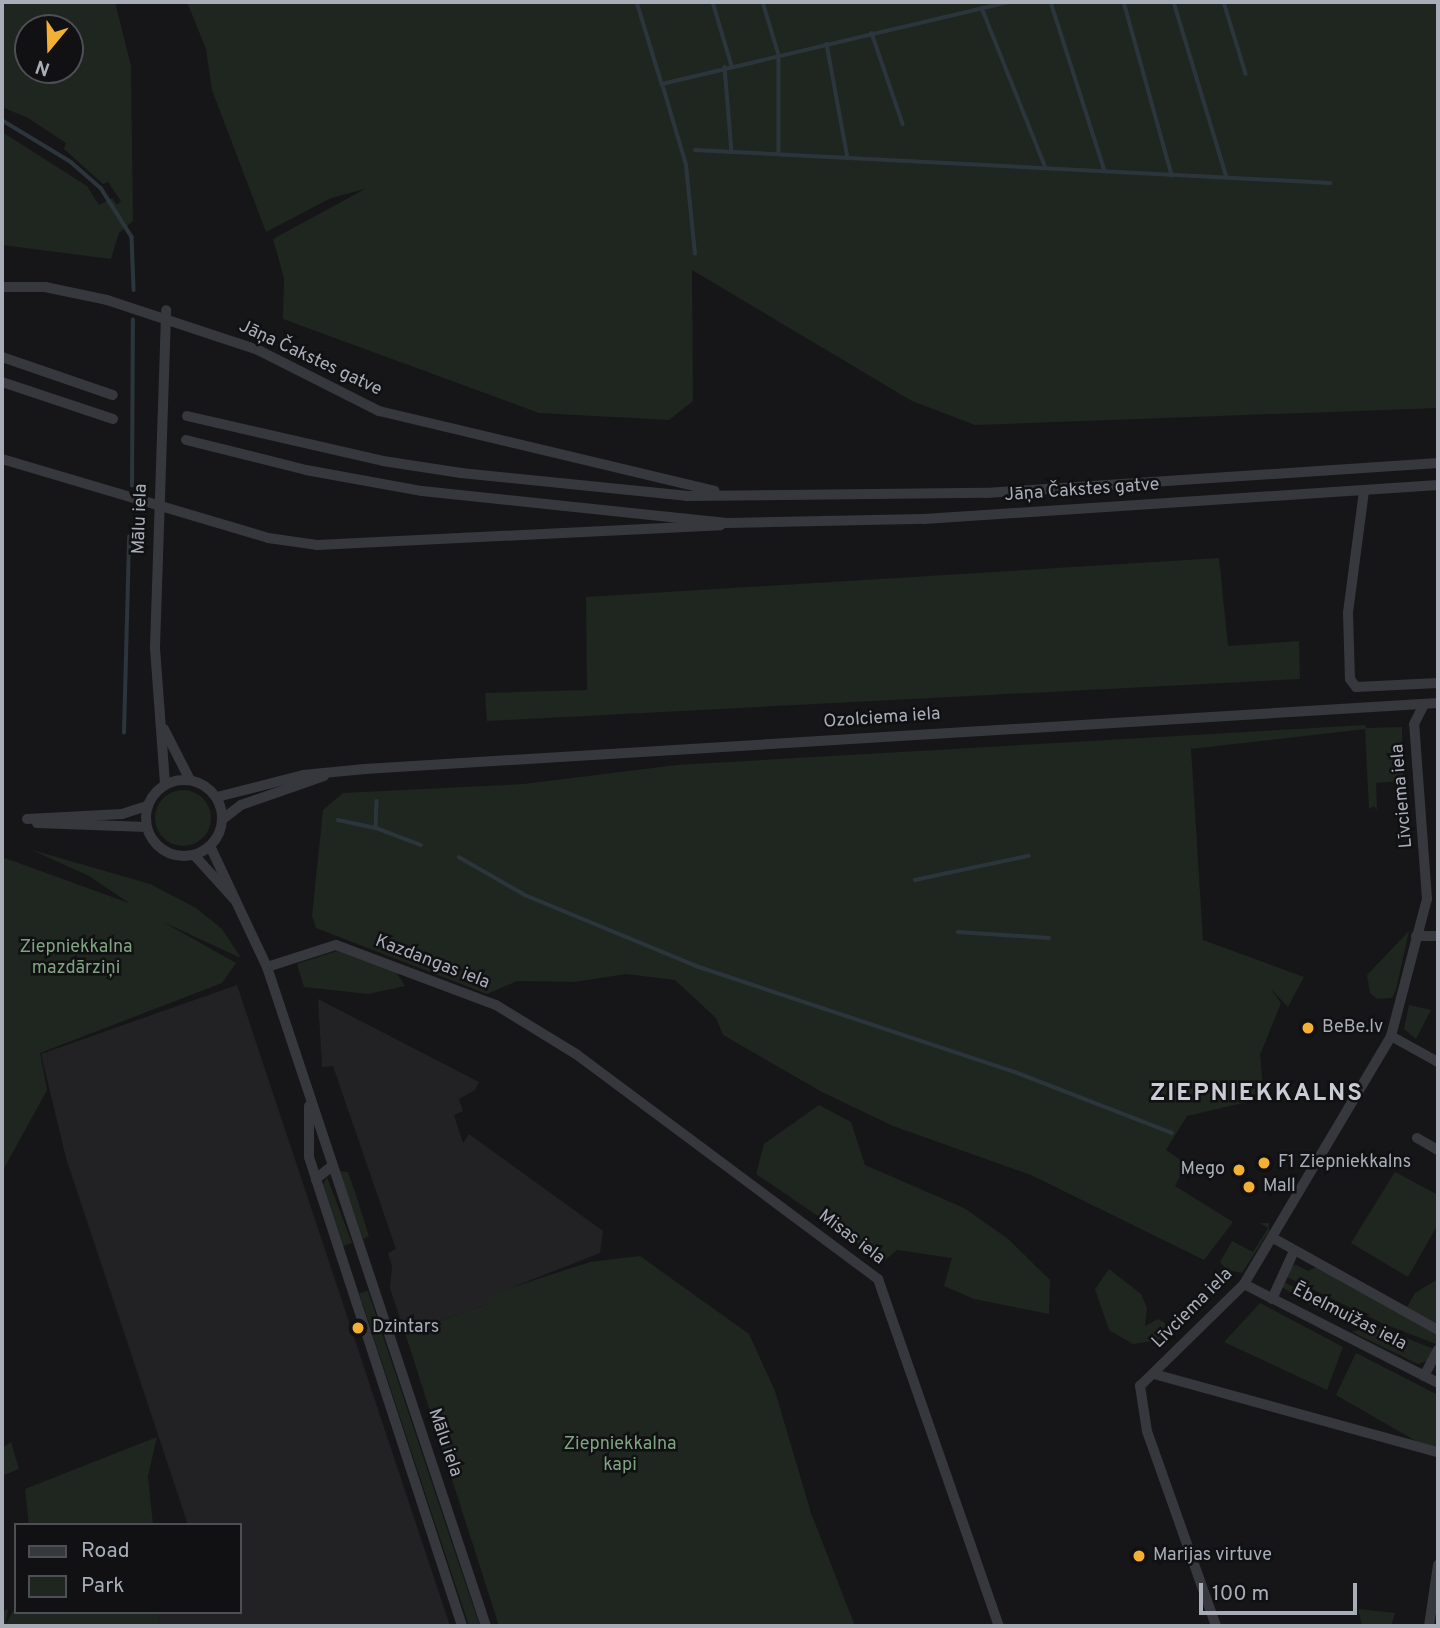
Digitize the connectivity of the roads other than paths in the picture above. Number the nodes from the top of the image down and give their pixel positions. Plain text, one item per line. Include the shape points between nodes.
1 (2, 287) edge
2 (165, 314) junction
3 (2, 357) edge
4 (2, 382) edge
5 (113, 395) dead end
6 (187, 416) dead end
7 (113, 419) dead end
8 (186, 439) dead end
9 (2, 460) edge
10 (1438, 463) edge
11 (1438, 485) edge
12 (1364, 491) junction
13 (728, 494) junction
14 (159, 507) junction
15 (727, 523) junction
16 (1438, 683) edge
17 (1438, 703) edge
18 (1424, 704) junction
19 (164, 729) junction
20 (329, 773) junction
21 (190, 780) junction
22 (165, 784) junction
23 (217, 797) junction
24 (147, 806) junction
25 (222, 819) junction
26 (147, 827) junction
27 (210, 846) junction
28 (194, 855) junction
29 (237, 902) junction
30 (1416, 936) junction
31 (1438, 936) edge
32 (267, 967) junction
33 (1391, 1036) junction
34 (576, 1054) joint
35 (1438, 1062) edge
36 (309, 1103) junction
37 (1417, 1138) dead end
38 (1438, 1150) edge
39 (332, 1166) junction
40 (316, 1179) junction
41 (1273, 1238) junction
42 (1294, 1251) junction
43 (368, 1272) junction
44 (348, 1279) junction
45 (1244, 1284) junction
46 (1272, 1298) junction
47 (1438, 1330) edge
48 (1438, 1350) edge
49 (1154, 1374) junction
50 (1424, 1376) junction
51 (1438, 1383) edge
52 (1438, 1452) edge
53 (1438, 1565) edge
54 (462, 1626) edge
55 (486, 1626) edge
56 (999, 1626) edge
57 (1216, 1626) edge
58 (1429, 1626) edge

1 - 2 street, Jāņa Čakstes gatve via 76,292
2 - 13 street, Jāņa Čakstes gatve via 258,350 379,411
2 - 14 street, Mālu iela
3 - 5 street
4 - 7 street
6 - 13 street, Jāņa Čakstes gatve via 370,458 461,473 645,494
8 - 15 street, Jāņa Čakstes gatve via 306,470 422,491
9 - 14 street, Jāņa Čakstes gatve
10 - 13 street, Jāņa Čakstes gatve via 986,493
11 - 12 street, Jāņa Čakstes gatve
12 - 15 street, Jāņa Čakstes gatve via 924,519
12 - 16 street via 1348,613 1350,679 1356,687
14 - 15 street, Jāņa Čakstes gatve via 268,538 317,545 709,528
14 - 19 street, Mālu iela via 156,672
17 - 18 street, Ozolciema iela
18 - 20 street, Ozolciema iela
18 - 30 street, Līvciema iela via 1414,724 1427,900
19 - 21 street, Mālu iela
19 - 22 street, Mālu iela via 160,742
20 - 23 street, Ozolciema iela
20 - 25 street, Ozolciema iela via 241,806
21 - 22 street
21 - 23 street
22 - 24 street
23 - 25 street
24 - 26 street
24 - 26 street via 122,814 27,819 56,825
25 - 27 street
26 - 28 street via 159,847 182,856
27 - 28 street
27 - 29 street, Mālu iela
28 - 29 street, Mālu iela
29 - 32 street, Mālu iela
30 - 31 street
30 - 33 street, Līvciema iela
32 - 34 street, Kazdangas iela via 336,946 496,1005
32 - 36 street, Mālu iela
33 - 35 street
33 - 41 street, Līvciema iela
34 - 56 street, Misas iela via 878,1279
36 - 39 street, Mālu iela
36 - 40 street, Mālu iela via 309,1157
37 - 38 street
39 - 40 street
39 - 43 street, Mālu iela
40 - 44 street, Mālu iela
41 - 42 street
41 - 45 street, Līvciema iela
42 - 46 street
42 - 47 street
43 - 44 street
43 - 55 street, Mālu iela
44 - 54 street, Mālu iela
45 - 46 street, Ēbelmuižas iela
45 - 49 street, Līvciema iela
46 - 50 street, Ēbelmuižas iela
48 - 50 street
49 - 52 street
49 - 57 street, Līvciema iela via 1140,1386 1141,1405
50 - 51 street, Ēbelmuižas iela
53 - 58 street

